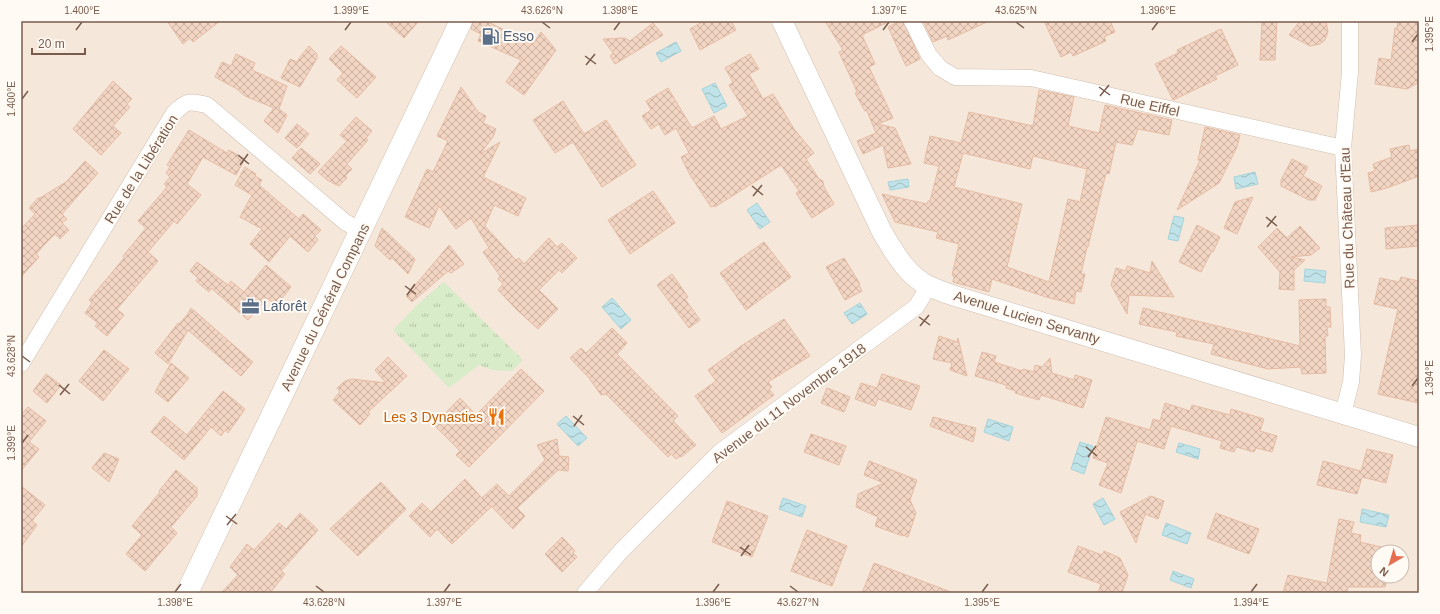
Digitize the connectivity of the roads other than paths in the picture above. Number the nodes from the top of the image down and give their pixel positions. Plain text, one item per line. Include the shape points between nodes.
1 (461, 21) edge
2 (782, 21) edge
3 (912, 21) edge
4 (1350, 21) edge
5 (1343, 148) junction
6 (361, 231) junction
7 (929, 286) junction
8 (21, 364) edge
9 (1343, 414) junction
10 (1419, 437) edge
11 (187, 593) edge
12 (585, 593) edge

1 - 6 main road, Avenue du Général Compans
2 - 7 street, Avenue Lucien Servanty via 882,232 911,274
3 - 5 street, Rue Eiffel via 929,55 940,68 955,77 1031,78
4 - 5 street, Rue du Château d'Eau via 1350,72
5 - 9 street, Rue du Château d'Eau via 1353,355 1351,382
6 - 8 street, Rue de la Libération via 345,222 207,105 192,102 183,104 174,114
6 - 11 main road, Avenue du Général Compans
7 - 9 street, Avenue Lucien Servanty
7 - 12 street, Avenue du 11 Novembre 1918 via 916,307 720,452 621,550
9 - 10 street, Avenue Lucien Servanty

